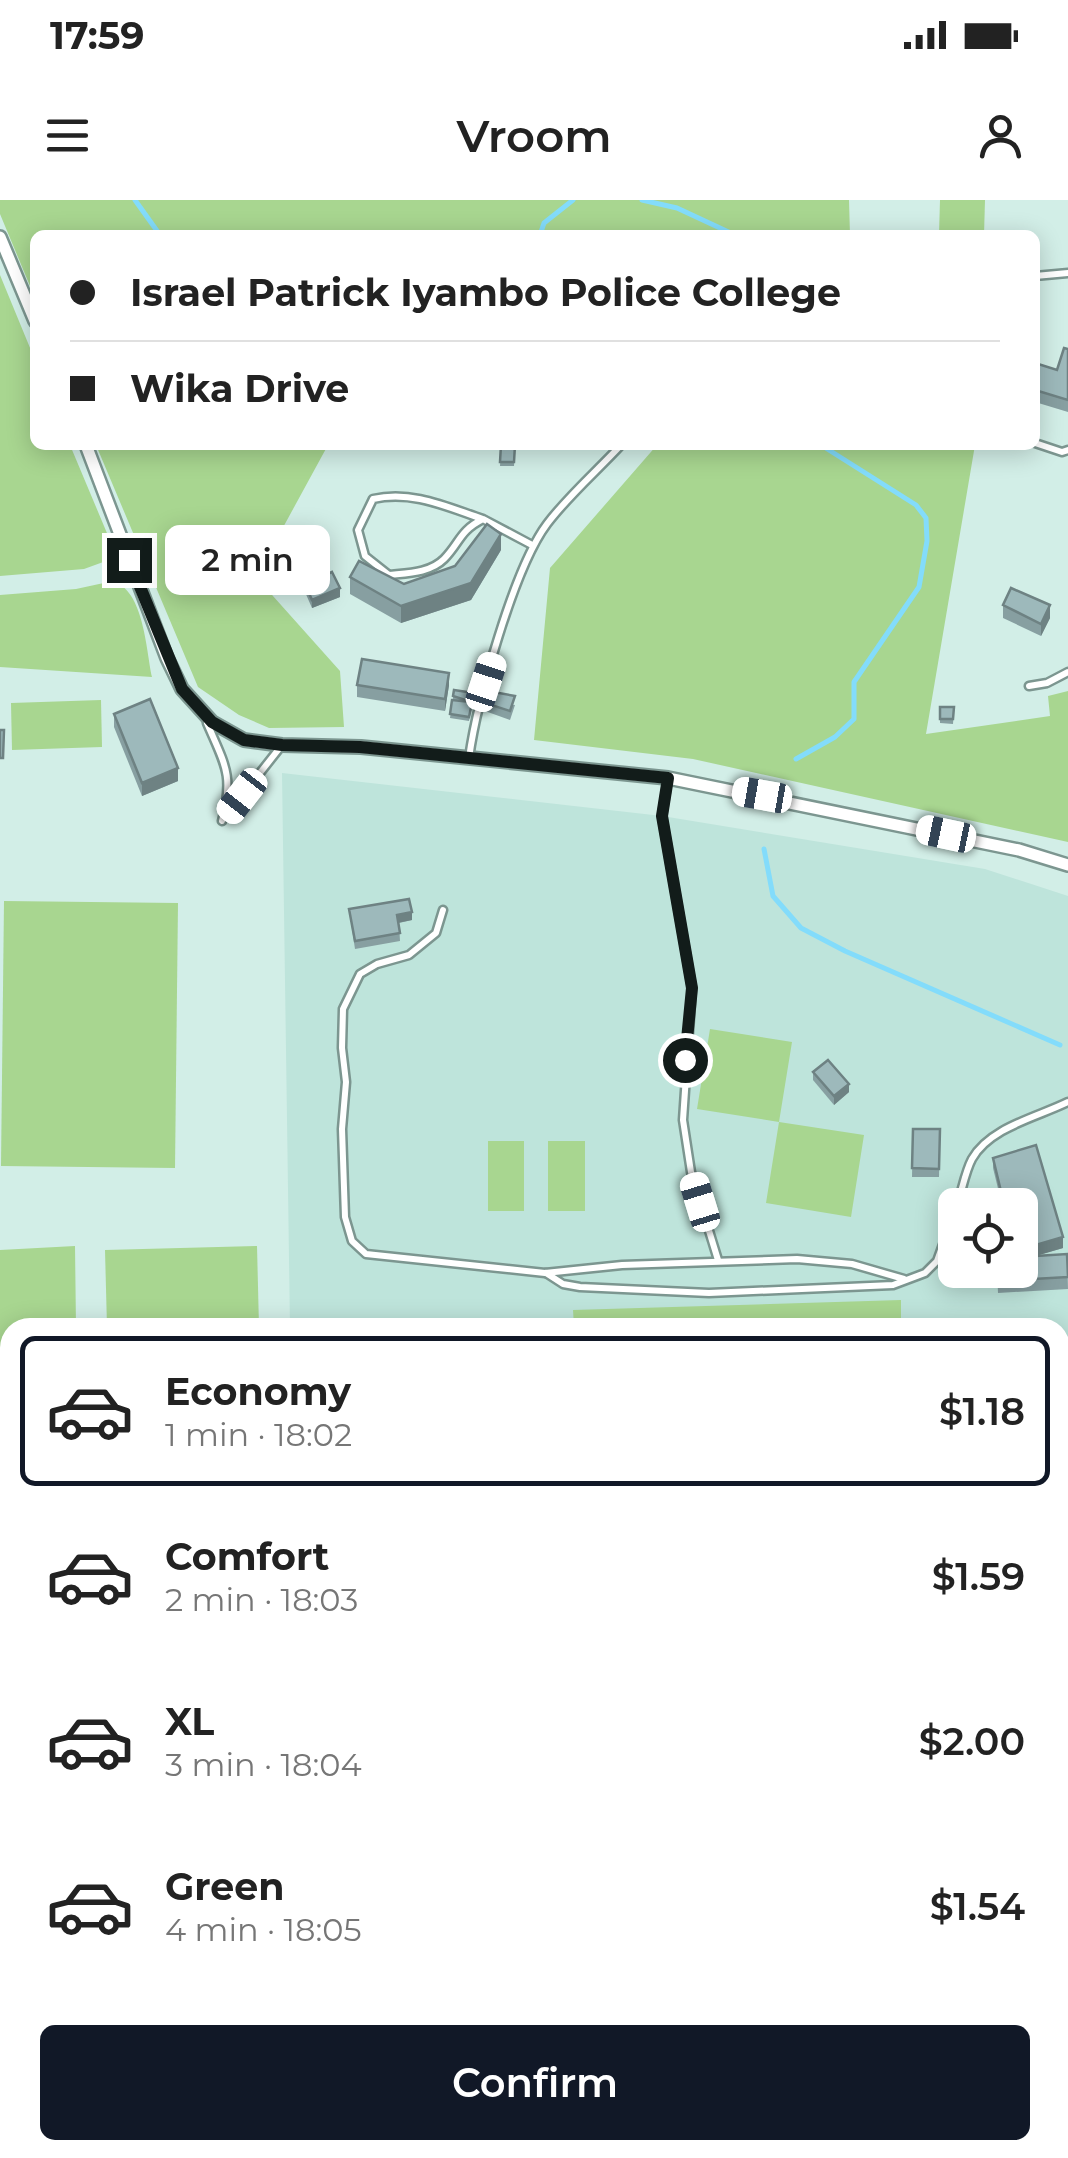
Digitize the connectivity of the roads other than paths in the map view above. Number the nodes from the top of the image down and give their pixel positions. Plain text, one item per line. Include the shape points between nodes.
1 (0, 237) edge
2 (1068, 273) edge
3 (1040, 276) edge
4 (30, 309) edge
5 (1040, 445) edge
6 (88, 450) edge
7 (616, 450) edge
8 (1068, 450) edge
9 (484, 520) junction
10 (532, 546) junction
11 (1068, 672) edge
12 (1029, 686) dead end
13 (202, 711) junction
14 (282, 745) junction
15 (469, 758) junction
16 (668, 778) junction
17 (1068, 865) edge
18 (443, 910) dead end
19 (1068, 1102) edge
20 (963, 1188) edge
21 (938, 1258) edge
22 (718, 1260) junction
23 (545, 1273) junction
24 (904, 1279) junction

1 - 4 street
2 - 3 lane
5 - 8 lane
6 - 13 street via 167,658
7 - 10 lane
9 - 9 lane via 469,526 443,560 389,575 365,556 358,530 372,499 389,496 414,497
9 - 10 lane
10 - 15 lane via 474,719
11 - 12 lane
13 - 14 street via 244,740
13 - 14 lane via 229,776 222,821
14 - 15 street
15 - 16 street
16 - 17 street
16 - 22 lane via 662,816 692,988 682,1120
18 - 23 lane via 436,932 409,955 360,974 343,1009 346,1230 366,1254 382,1258
19 - 20 lane via 985,1144
21 - 24 lane via 925,1273
22 - 23 lane
22 - 24 lane via 815,1260
23 - 24 lane via 580,1287 709,1294 858,1288

